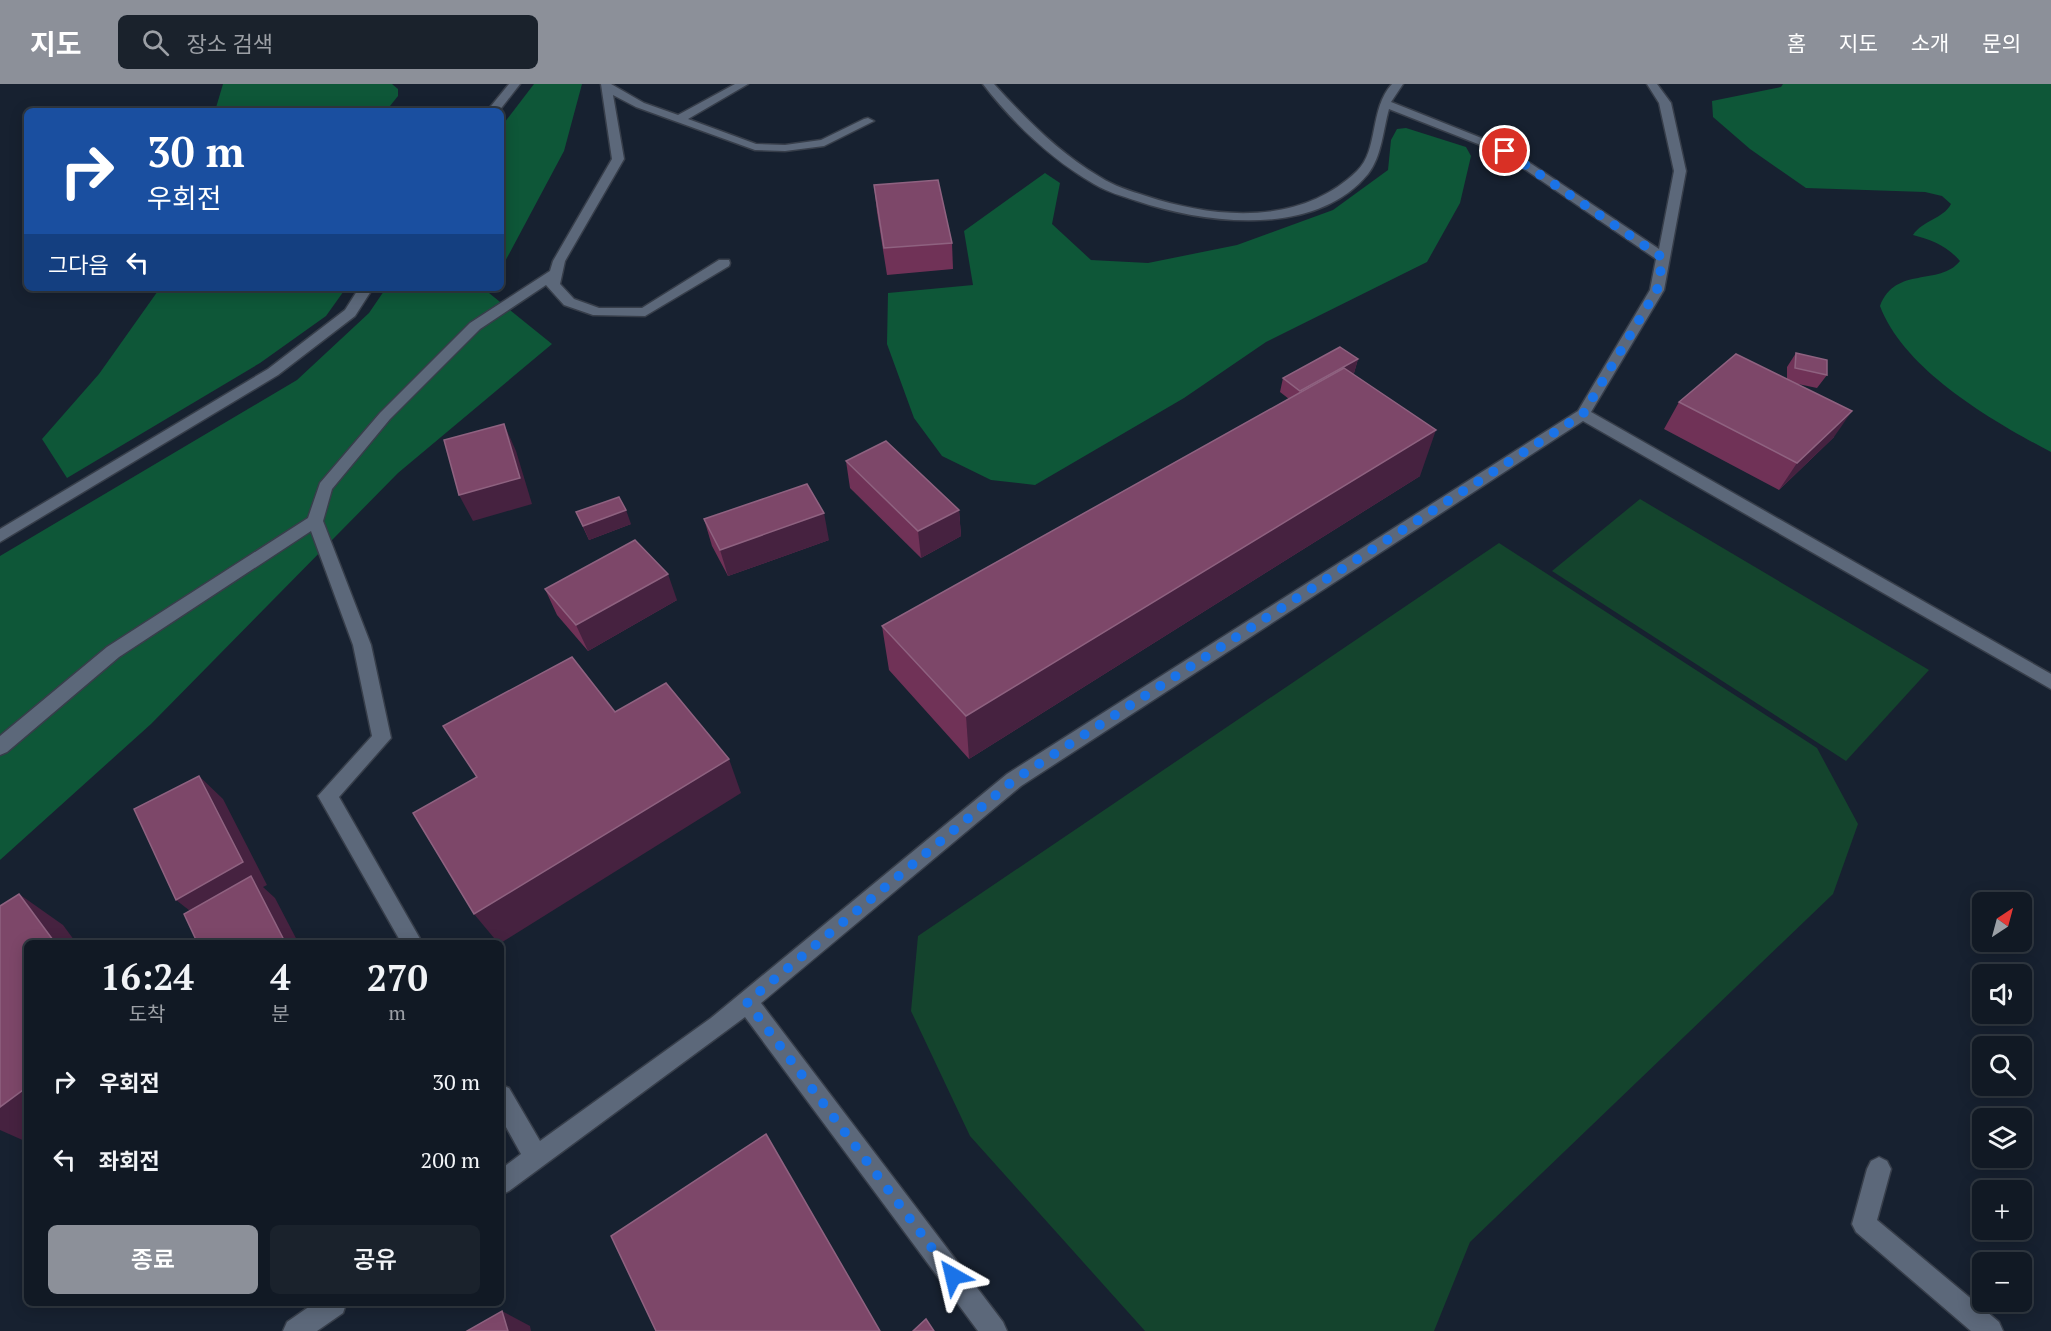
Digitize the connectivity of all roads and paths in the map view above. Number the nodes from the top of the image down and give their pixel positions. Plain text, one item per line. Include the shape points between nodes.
1 (515, 84) edge
2 (743, 84) edge
3 (988, 84) edge
4 (1398, 84) edge
5 (1652, 84) edge
6 (606, 86) edge
7 (1386, 104) junction
8 (495, 108) edge
9 (679, 119) junction
10 (868, 121) dead end
11 (1663, 258) junction
12 (724, 263) dead end
13 (556, 273) junction
14 (364, 291) edge
15 (1583, 414) junction
16 (315, 521) junction
17 (0, 536) edge
18 (2051, 682) edge
19 (0, 747) edge
20 (411, 940) edge
21 (747, 1002) junction
22 (504, 1101) edge
23 (536, 1157) junction
24 (1879, 1169) dead end
25 (504, 1181) edge
26 (331, 1306) edge
27 (296, 1331) edge
28 (994, 1331) edge
29 (1990, 1331) edge

1 - 8 lane
2 - 9 lane
3 - 7 lane via 1040,140 1098,182 1159,206 1230,218 1290,214 1331,197 1364,171
4 - 7 lane
5 - 11 lane via 1665,103 1680,171
6 - 9 lane via 640,105
6 - 13 lane via 618,159 559,261
7 - 11 lane via 1505,151
9 - 10 lane via 754,147 785,148 824,143
11 - 15 lane via 1657,290
12 - 13 lane via 645,312 598,312 569,302 553,285
13 - 16 lane via 475,326 385,416 325,487
14 - 17 lane via 350,313 273,372
15 - 18 lane
15 - 21 lane via 1014,780
16 - 19 lane via 113,652
16 - 20 lane via 362,645 382,738 328,796
21 - 23 lane
21 - 28 lane
22 - 23 lane
23 - 25 lane
24 - 29 lane via 1864,1224
26 - 27 lane

